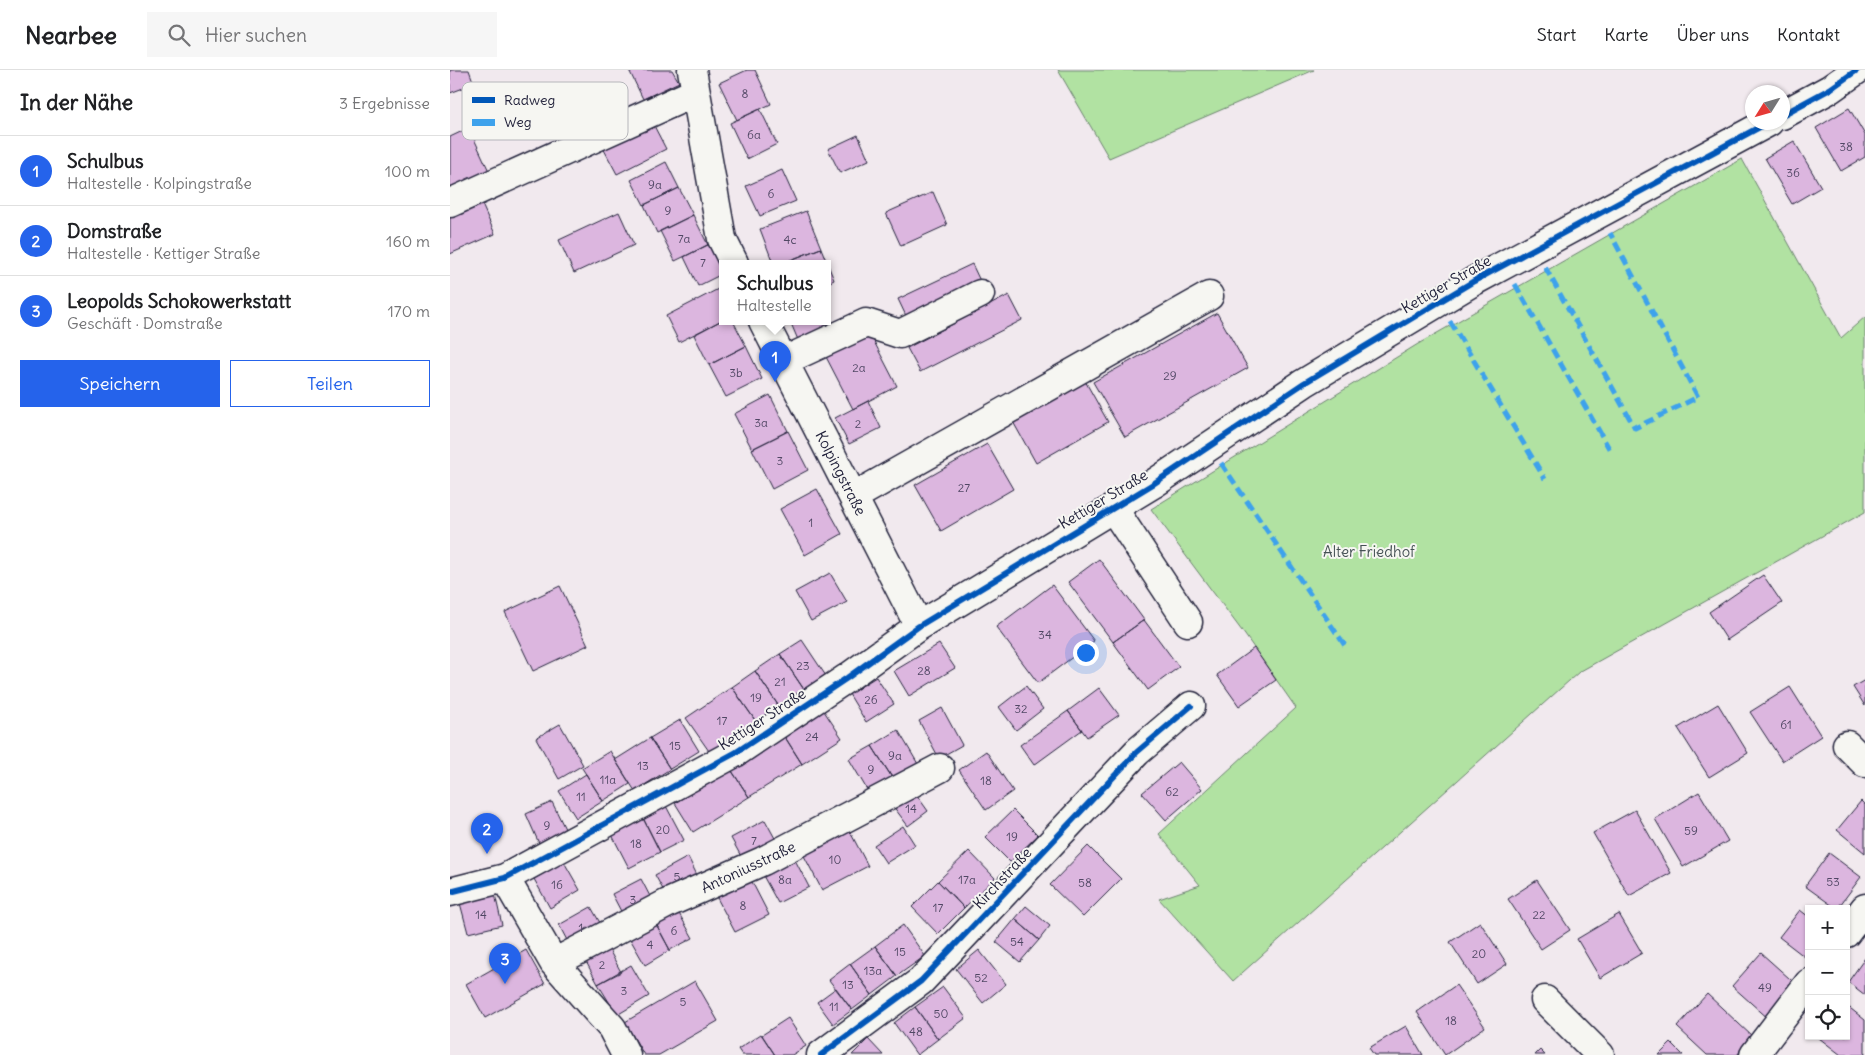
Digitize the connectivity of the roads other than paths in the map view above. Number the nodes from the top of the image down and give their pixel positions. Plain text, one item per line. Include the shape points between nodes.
1 (1858, 70) edge
2 (1825, 79) edge
3 (694, 81) edge
4 (1790, 108) edge
5 (628, 114) edge
6 (1753, 130) edge
7 (576, 140) edge
8 (450, 203) edge
9 (732, 260) edge
10 (980, 294) dead end
11 (1209, 296) dead end
12 (765, 325) edge
13 (784, 361) junction
14 (853, 497) junction
15 (1113, 508) junction
16 (1188, 622) dead end
17 (919, 626) junction
18 (1191, 706) dead end
19 (940, 768) dead end
20 (505, 878) junction
21 (450, 892) edge
22 (1865, 908) edge
23 (1850, 928) edge
24 (554, 963) junction
25 (1805, 987) edge
26 (1545, 1000) dead end
27 (626, 1055) edge
28 (821, 1055) edge
29 (1600, 1055) edge
30 (1754, 1055) edge

1 - 2 street
2 - 4 street
3 - 5 street
3 - 9 street via 722,239
6 - 15 street, Kettiger Straße via 1474,281 1304,383
7 - 8 street
10 - 13 street via 900,334 866,323
11 - 14 street
12 - 13 street, Kolpingstraße
13 - 14 street, Kolpingstraße
14 - 17 street, Kolpingstraße
15 - 16 street
15 - 17 street, Kettiger Straße
17 - 20 street, Kettiger Straße via 735,754
18 - 28 street, Kirchstraße via 1137,752 921,981
19 - 24 street, Antoniusstraße via 763,862 668,903
20 - 21 street, Kettiger Straße
20 - 24 street
22 - 23 street
24 - 27 street via 612,1028
25 - 30 street
26 - 29 street

